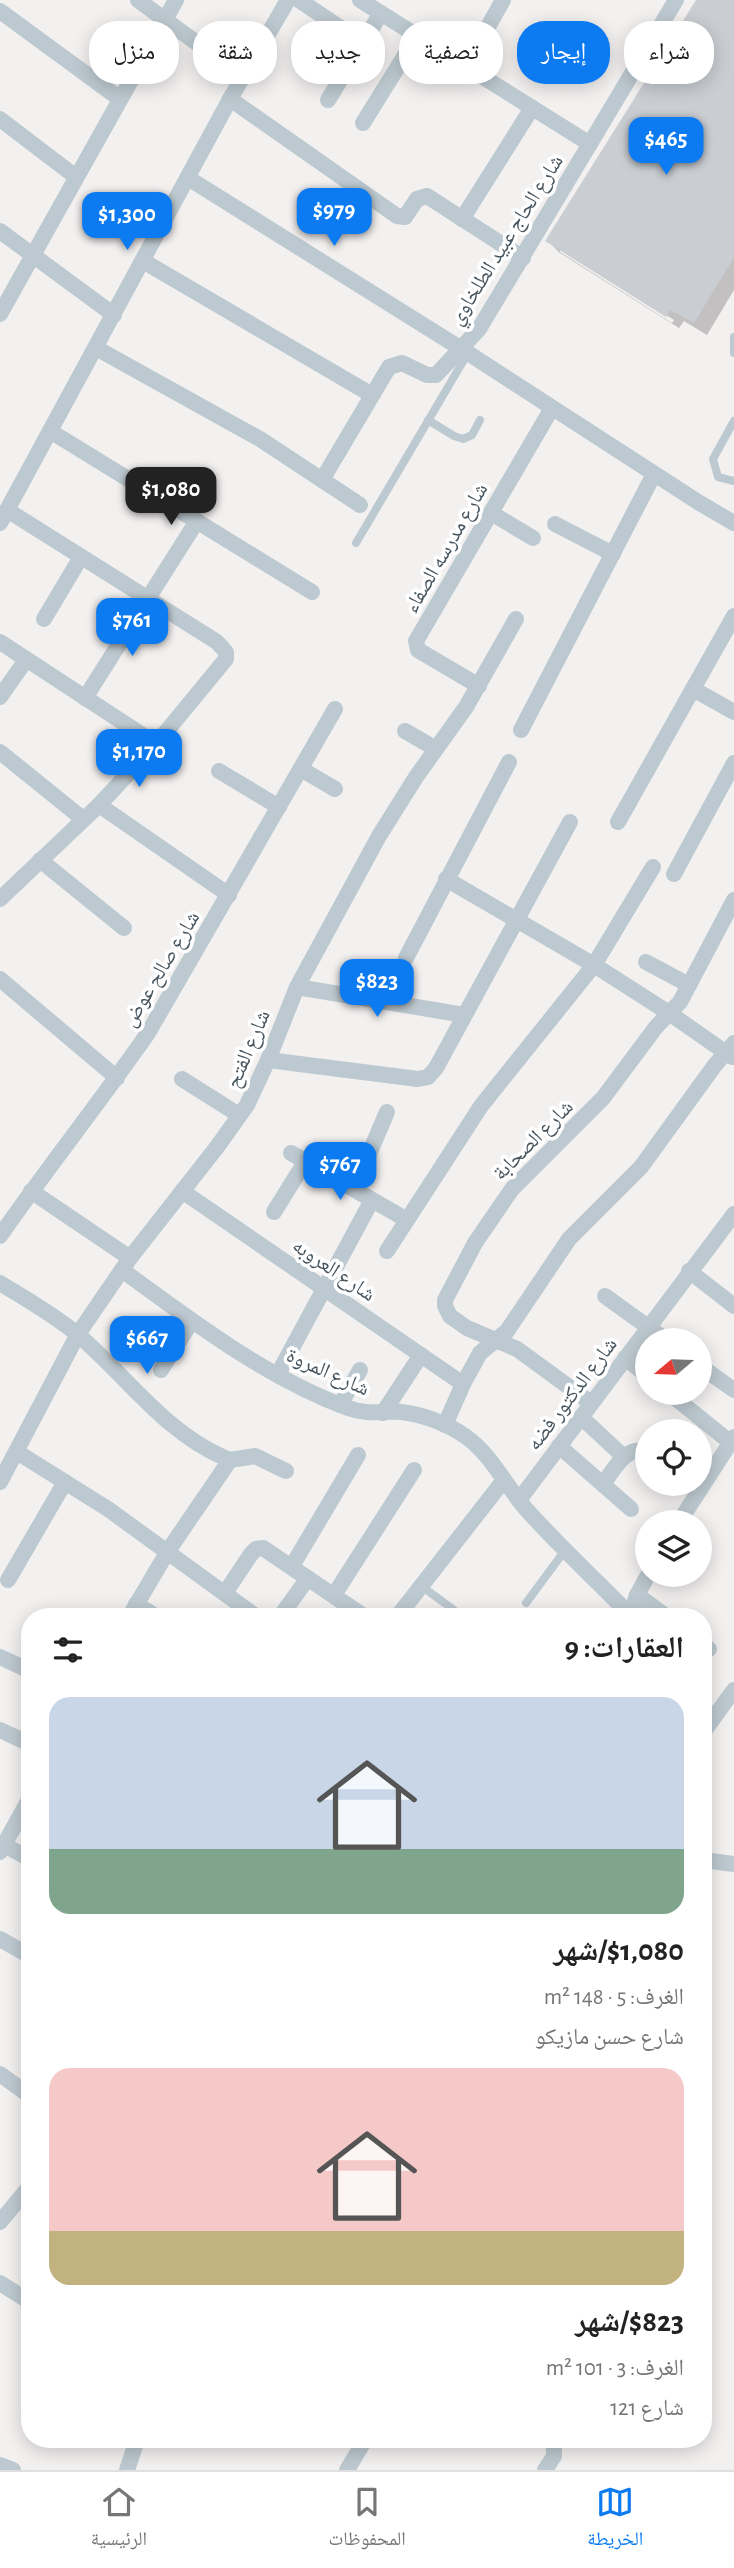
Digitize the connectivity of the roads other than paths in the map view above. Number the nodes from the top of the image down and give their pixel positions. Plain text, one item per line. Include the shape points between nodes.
1 (138, 0) edge
2 (176, 0) edge
3 (288, 0) edge
4 (299, 0) edge
5 (360, 0) edge
6 (503, 0) edge
7 (676, 0) edge
8 (0, 11) edge
9 (381, 13) junction
10 (165, 20) junction
11 (275, 21) edge
12 (330, 21) edge
13 (376, 21) edge
14 (491, 21) edge
15 (399, 24) edge
16 (193, 40) edge
17 (399, 65) edge
18 (238, 84) edge
19 (338, 84) edge
20 (494, 84) edge
21 (230, 99) junction
22 (120, 100) junction
23 (328, 100) dead end
24 (532, 108) junction
25 (0, 119) edge
26 (363, 123) dead end
27 (590, 144) junction
28 (76, 177) junction
29 (188, 178) junction
30 (463, 219) junction
31 (0, 231) edge
32 (33, 255) junction
33 (523, 258) junction
34 (144, 261) junction
35 (0, 314) edge
36 (114, 315) junction
37 (734, 337) edge
38 (96, 348) junction
39 (464, 351) junction
40 (734, 353) edge
41 (372, 395) junction
42 (552, 408) junction
43 (428, 420) junction
44 (480, 420) dead end
45 (734, 421) edge
46 (50, 431) junction
47 (654, 474) junction
48 (322, 480) junction
49 (734, 481) edge
50 (360, 505) dead end
51 (491, 513) junction
52 (3, 517) edge
53 (197, 521) junction
54 (734, 523) edge
55 (555, 524) dead end
56 (533, 538) dead end
57 (356, 543) dead end
58 (612, 554) junction
59 (81, 557) junction
60 (312, 592) dead end
61 (148, 599) junction
62 (734, 617) edge
63 (44, 619) dead end
64 (516, 619) dead end
65 (0, 642) edge
66 (26, 660) junction
67 (479, 686) junction
68 (693, 688) junction
69 (0, 697) edge
70 (85, 698) junction
71 (335, 709) dead end
72 (734, 712) edge
73 (521, 730) dead end
74 (405, 731) dead end
75 (156, 744) junction
76 (436, 750) junction
77 (0, 752) edge
78 (509, 762) dead end
79 (734, 762) edge
80 (301, 769) junction
81 (219, 771) dead end
82 (335, 789) dead end
83 (99, 805) junction
84 (279, 807) junction
85 (83, 819) junction
86 (570, 822) dead end
87 (618, 822) dead end
88 (40, 860) junction
89 (653, 867) dead end
90 (674, 874) dead end
91 (446, 879) junction
92 (229, 895) junction
93 (1, 897) edge
94 (734, 900) edge
95 (516, 920) junction
96 (124, 928) dead end
97 (406, 958) dead end
98 (646, 962) dead end
99 (594, 965) junction
100 (0, 979) edge
101 (689, 985) junction
102 (297, 987) junction
103 (669, 1013) junction
104 (464, 1016) junction
105 (731, 1052) edge
106 (268, 1060) junction
107 (117, 1078) junction
108 (182, 1079) dead end
109 (387, 1112) dead end
110 (239, 1115) junction
111 (291, 1153) dead end
112 (305, 1162) junction
113 (354, 1189) junction
114 (32, 1191) junction
115 (182, 1191) junction
116 (372, 1200) junction
117 (274, 1212) dead end
118 (734, 1214) edge
119 (407, 1220) junction
120 (0, 1236) edge
121 (387, 1251) dead end
122 (126, 1264) junction
123 (689, 1271) junction
124 (0, 1283) edge
125 (324, 1289) junction
126 (606, 1296) dead end
127 (734, 1306) edge
128 (192, 1321) junction
129 (648, 1328) joint
130 (78, 1335) junction
131 (495, 1340) junction
132 (635, 1345) edge
133 (421, 1355) junction
134 (625, 1358) junction
135 (635, 1366) edge
136 (161, 1370) dead end
137 (360, 1370) dead end
138 (278, 1374) junction
139 (712, 1374) edge
140 (463, 1384) junction
141 (734, 1390) edge
142 (591, 1403) junction
143 (340, 1405) junction
144 (685, 1405) edge
145 (383, 1413) junction
146 (581, 1417) junction
147 (445, 1424) junction
148 (732, 1439) edge
149 (559, 1446) junction
150 (635, 1450) edge
151 (16, 1451) junction
152 (358, 1455) dead end
153 (624, 1457) junction
154 (230, 1460) junction
155 (712, 1464) edge
156 (414, 1470) dead end
157 (286, 1471) dead end
158 (504, 1480) junction
159 (0, 1482) edge
160 (65, 1482) junction
161 (603, 1484) junction
162 (519, 1500) junction
163 (631, 1509) dead end
164 (566, 1549) junction
165 (168, 1551) junction
166 (292, 1566) junction
167 (308, 1578) junction
168 (8, 1580) dead end
169 (420, 1585) junction
170 (641, 1587) edge
171 (225, 1593) junction
172 (334, 1595) junction
173 (637, 1595) junction
174 (526, 1603) dead end
175 (135, 1608) edge
176 (245, 1608) edge
177 (286, 1608) edge
178 (352, 1608) edge
179 (403, 1608) edge
180 (451, 1608) edge
181 (623, 1608) edge
182 (633, 1608) edge
183 (655, 1608) edge
184 (0, 1657) edge
185 (21, 1667) edge
186 (734, 1690) edge
187 (712, 1715) edge
188 (0, 1730) edge
189 (21, 1737) edge
190 (21, 1814) edge
191 (2, 1848) edge
192 (21, 1855) edge
193 (712, 1862) edge
194 (733, 1863) edge
195 (0, 1939) edge
196 (21, 1951) edge
197 (0, 2074) edge
198 (21, 2089) edge
199 (21, 2197) edge
200 (0, 2222) edge
201 (0, 2283) edge
202 (21, 2296) edge
203 (134, 2448) edge
204 (360, 2448) edge
205 (554, 2448) edge
206 (0, 2465) edge
207 (13, 2470) edge
208 (127, 2470) edge
209 (347, 2470) edge
210 (545, 2470) edge

1 - 10 street
2 - 10 street
3 - 11 street
4 - 12 street
5 - 9 street
6 - 14 street
7 - 27 street, شارع الحاج عبيد الطلخاوي
8 - 22 street
9 - 13 street
9 - 15 street
10 - 16 street
10 - 22 street
17 - 26 street
18 - 21 street
19 - 23 street
20 - 24 street
21 - 29 street
21 - 30 street via 397,216 408,215 424,196
22 - 28 street
24 - 27 street
24 - 30 street
25 - 28 street
27 - 33 street, شارع الحاج عبيد الطلخاوي
28 - 32 street
29 - 34 street
29 - 39 street
30 - 33 street
31 - 32 street
32 - 35 street
32 - 36 street
33 - 39 street, شارع الحاج عبيد الطلخاوي
34 - 36 street
34 - 41 street
36 - 38 street
37 - 40 lane
38 - 46 street
38 - 48 street via 260,439
39 - 41 street, شارع الحاج عبيد الطلخاوي via 436,375 393,364
39 - 42 street
39 - 43 lane
41 - 48 street, شارع الحاج عبيد الطلخاوي
42 - 47 street
42 - 51 street, شارع مدرسه الصفاء
43 - 44 lane via 463,439
43 - 57 lane
45 - 49 lane via 713,459 718,477
46 - 52 street
46 - 53 street
47 - 54 street
47 - 58 street
48 - 50 street
51 - 56 street
51 - 67 street, شارع مدرسه الصفاء via 416,641 418,650
52 - 59 street
53 - 60 street
53 - 61 street
55 - 58 street
58 - 73 street
59 - 61 street
59 - 63 street
61 - 70 street
61 - 75 street via 226,652 223,665
62 - 68 street
64 - 67 street, شارع الفتح
65 - 66 street
66 - 69 street
66 - 70 street
67 - 76 street, شارع الفتح
68 - 72 street
68 - 87 street
70 - 75 street
71 - 80 street, شارع صالح عوض
74 - 76 street
75 - 83 street
76 - 102 street, شارع الفتح via 379,836
77 - 85 street
78 - 91 street
79 - 90 street
80 - 82 street
80 - 84 street, شارع صالح عوض
81 - 84 street
83 - 85 street
83 - 92 street
84 - 92 street, شارع صالح عوض
85 - 88 street
86 - 95 street
88 - 93 street
88 - 96 street
89 - 99 street
91 - 95 street
91 - 97 street
92 - 107 street, شارع صالح عوض
94 - 101 street, شارع الصحابة
95 - 99 street
95 - 104 street
98 - 101 street
99 - 103 street
99 - 119 street via 481,1106
100 - 107 street
101 - 103 street, شارع الصحابة
102 - 104 street
102 - 106 street, شارع الفتح
103 - 105 street
103 - 131 street, شارع الصحابة via 603,1098 512,1188 449,1289 445,1306 450,1316
104 - 106 street via 428,1077
105 - 131 street via 715,1065 641,1167 569,1239 512,1325
106 - 110 street, شارع الفتح
107 - 114 street, شارع صالح عوض
108 - 110 street
109 - 113 street
110 - 115 street, شارع الفتح
111 - 112 street
112 - 113 street
112 - 117 street
113 - 116 street
114 - 120 street, شارع صالح عوض
114 - 122 street, شارع المروة
115 - 122 street, شارع الفتح
115 - 125 street, شارع العروبه
116 - 119 street
116 - 125 street
118 - 123 street, شارع الدكتور فضه
119 - 121 street
122 - 128 street, شارع المروة
122 - 130 street, شارع الفتح
123 - 127 street
123 - 129 street, شارع الدكتور فضه
124 - 130 street
125 - 133 street, شارع العروبه
125 - 138 street
126 - 129 street
128 - 136 street
128 - 138 street, شارع المروة
130 - 151 street, شارع الفتح
130 - 154 street via 170,1424
131 - 140 street via 480,1353
131 - 142 street via 524,1354
132 - 134 street, شارع الدكتور فضه
133 - 140 street, شارع العروبه
133 - 145 street
134 - 135 street
134 - 142 street, شارع الدكتور فضه
137 - 143 street
138 - 143 street, شارع المروة
139 - 141 street
140 - 147 street
142 - 146 street, شارع الدكتور فضه
143 - 145 street, شارع المروة
144 - 148 street
145 - 147 street, شارع المروة via 404,1413
146 - 149 street, شارع الدكتور فضه
146 - 153 street
147 - 158 street, شارع المروة via 476,1444
148 - 155 street
149 - 161 street
149 - 162 street, شارع الدكتور فضه
150 - 153 street
151 - 159 street, شارع الفتح
151 - 160 street
152 - 166 street
153 - 161 street
154 - 157 street via 256,1456
154 - 165 street
156 - 172 street
158 - 162 street, شارع المروة
158 - 169 street
160 - 165 street
160 - 168 street
161 - 163 street
162 - 164 street, شارع المروة
164 - 174 lane
164 - 181 street, شارع المروة
165 - 171 street
165 - 175 street
166 - 167 street
166 - 171 street via 260,1548
167 - 172 street
167 - 177 street
169 - 179 street
169 - 180 lane
170 - 173 street
171 - 176 street
172 - 178 street
173 - 182 street
173 - 183 street
184 - 185 street
186 - 187 street
188 - 189 street
190 - 191 street
191 - 192 street
193 - 194 street
195 - 196 street
197 - 198 street
199 - 200 street
201 - 202 street
203 - 208 street
204 - 209 street
205 - 210 street
206 - 207 street

